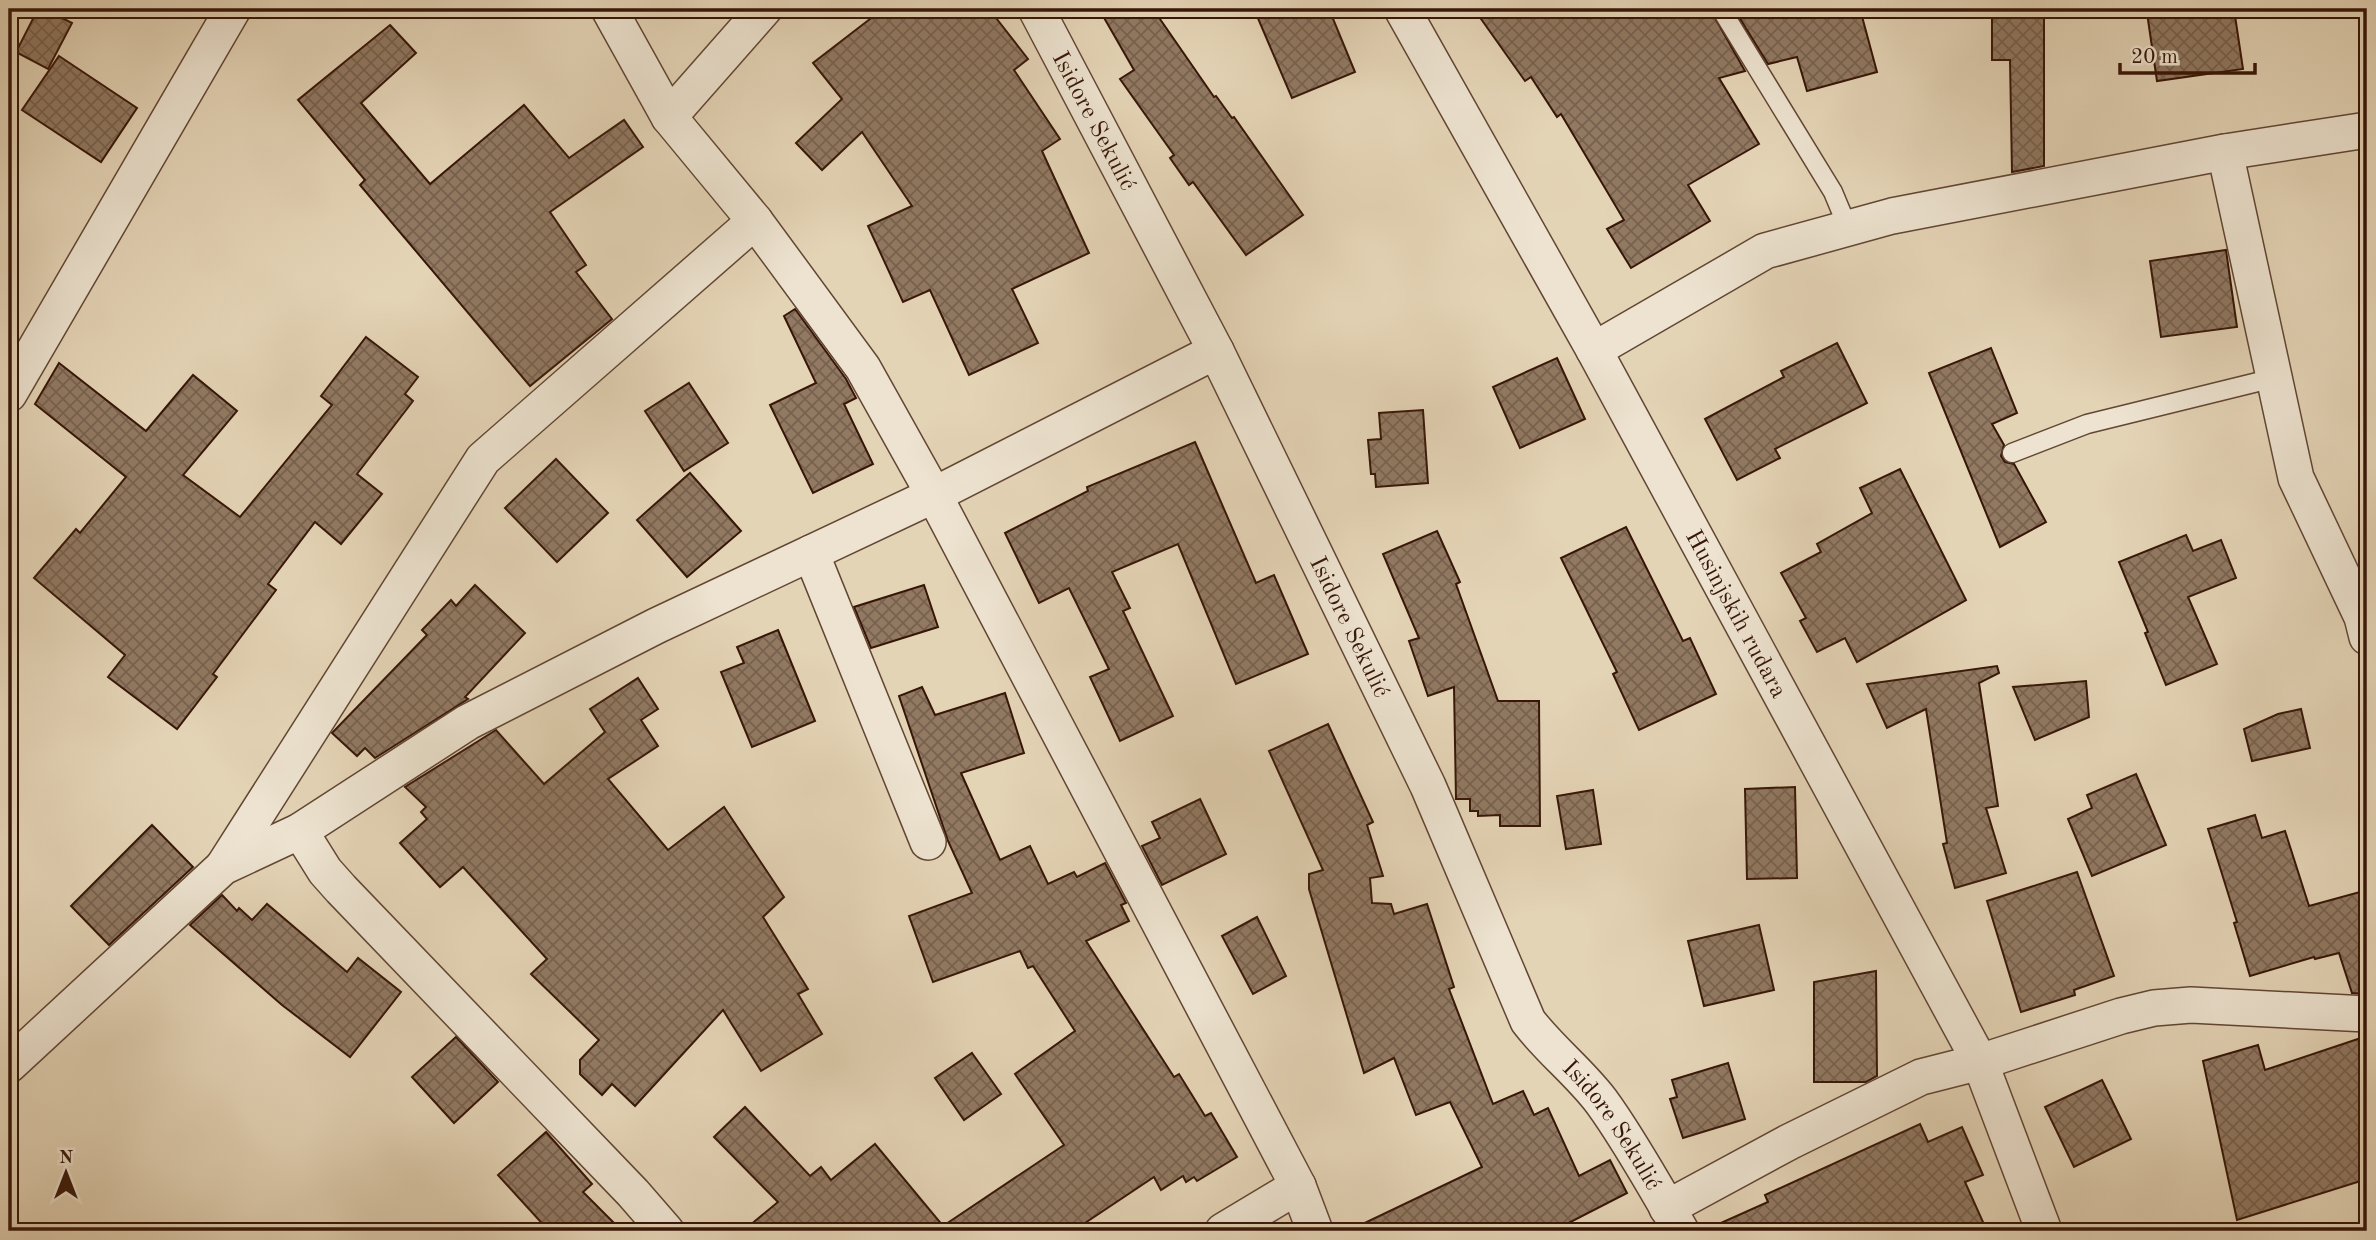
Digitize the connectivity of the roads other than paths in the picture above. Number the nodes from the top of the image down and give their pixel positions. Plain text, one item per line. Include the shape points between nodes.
1 (233, 9) edge
2 (609, 9) edge
3 (764, 9) edge
4 (1037, 9) edge
5 (1402, 9) edge
6 (1721, 9) edge
7 (669, 117) junction
8 (2367, 130) edge
9 (2225, 152) junction
10 (755, 221) junction
11 (1848, 228) junction
12 (1594, 350) junction
13 (1216, 351) junction
14 (2274, 378) junction
15 (9, 394) edge
16 (2012, 453) dead end
17 (934, 495) junction
18 (811, 553) junction
19 (2367, 637) edge
20 (300, 831) junction
21 (928, 842) dead end
22 (223, 867) junction
23 (2367, 1014) edge
24 (1980, 1062) junction
25 (9, 1065) edge
26 (1298, 1186) junction
27 (1674, 1219) edge
28 (666, 1231) edge
29 (1223, 1231) edge
30 (1315, 1231) edge
31 (2044, 1231) edge

1 - 15 street
2 - 7 street
3 - 7 street
4 - 13 street, Isidore Sekulić
5 - 12 street, Husinjskih rudara
6 - 11 lane via 1833,192
7 - 10 street
8 - 9 street
9 - 11 street
9 - 14 street
10 - 17 street via 863,368
10 - 22 street via 483,459
11 - 12 street via 1765,251
12 - 24 street, Husinjskih rudara
13 - 17 street
13 - 27 street, Isidore Sekulić via 1428,786 1528,1021 1602,1104
14 - 16 lane via 2087,424
14 - 19 street via 2296,478 2362,617
17 - 18 street
17 - 26 street
18 - 20 street via 468,722
18 - 21 street
20 - 22 street
20 - 28 street via 341,889
22 - 25 street
23 - 24 street via 2191,1005 2154,1008
24 - 27 street via 1922,1077 1789,1142
24 - 31 street, Husinjskih rudara
26 - 29 street
26 - 30 street

